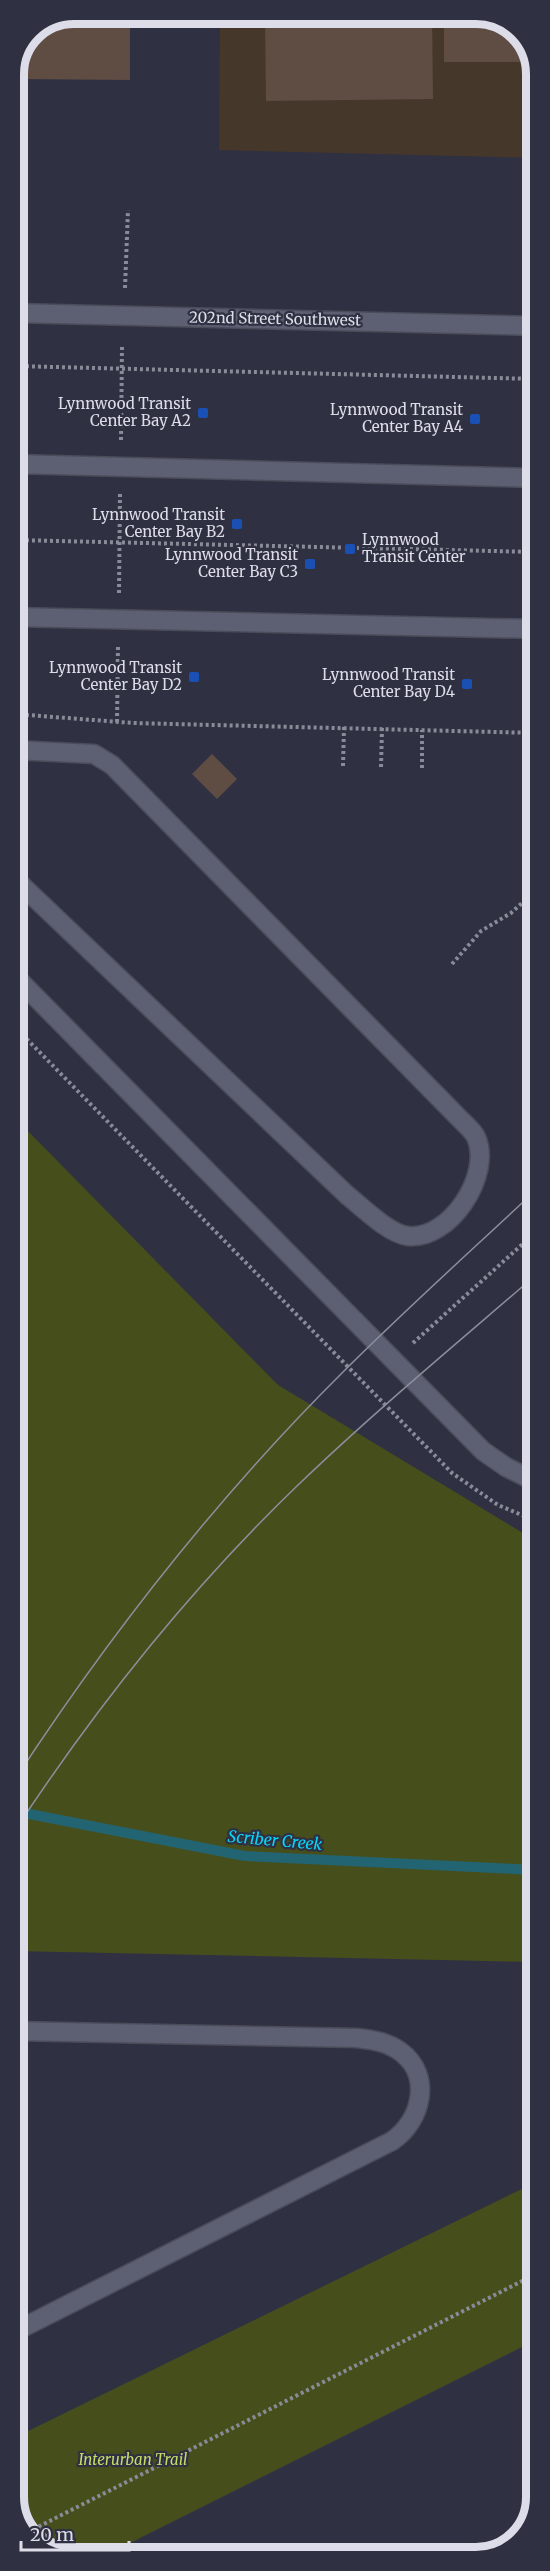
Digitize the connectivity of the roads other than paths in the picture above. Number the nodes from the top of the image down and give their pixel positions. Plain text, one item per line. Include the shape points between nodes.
1 (24, 313) edge
2 (526, 326) edge
3 (24, 464) edge
4 (526, 478) edge
5 (24, 616) edge
6 (526, 629) edge
7 (24, 750) edge
8 (24, 888) edge
9 (24, 985) edge
10 (526, 1477) edge
11 (24, 2031) edge
12 (24, 2327) edge

1 - 2 street, 202nd Street Southwest
3 - 4 street
5 - 6 street
7 - 8 street via 94,754 112,765 461,1120 476,1138 479,1161 475,1184 446,1225 428,1235 406,1236 347,1195
9 - 10 street via 483,1451
11 - 12 street via 380,2041 403,2053 416,2072 420,2089 417,2114 392,2141

